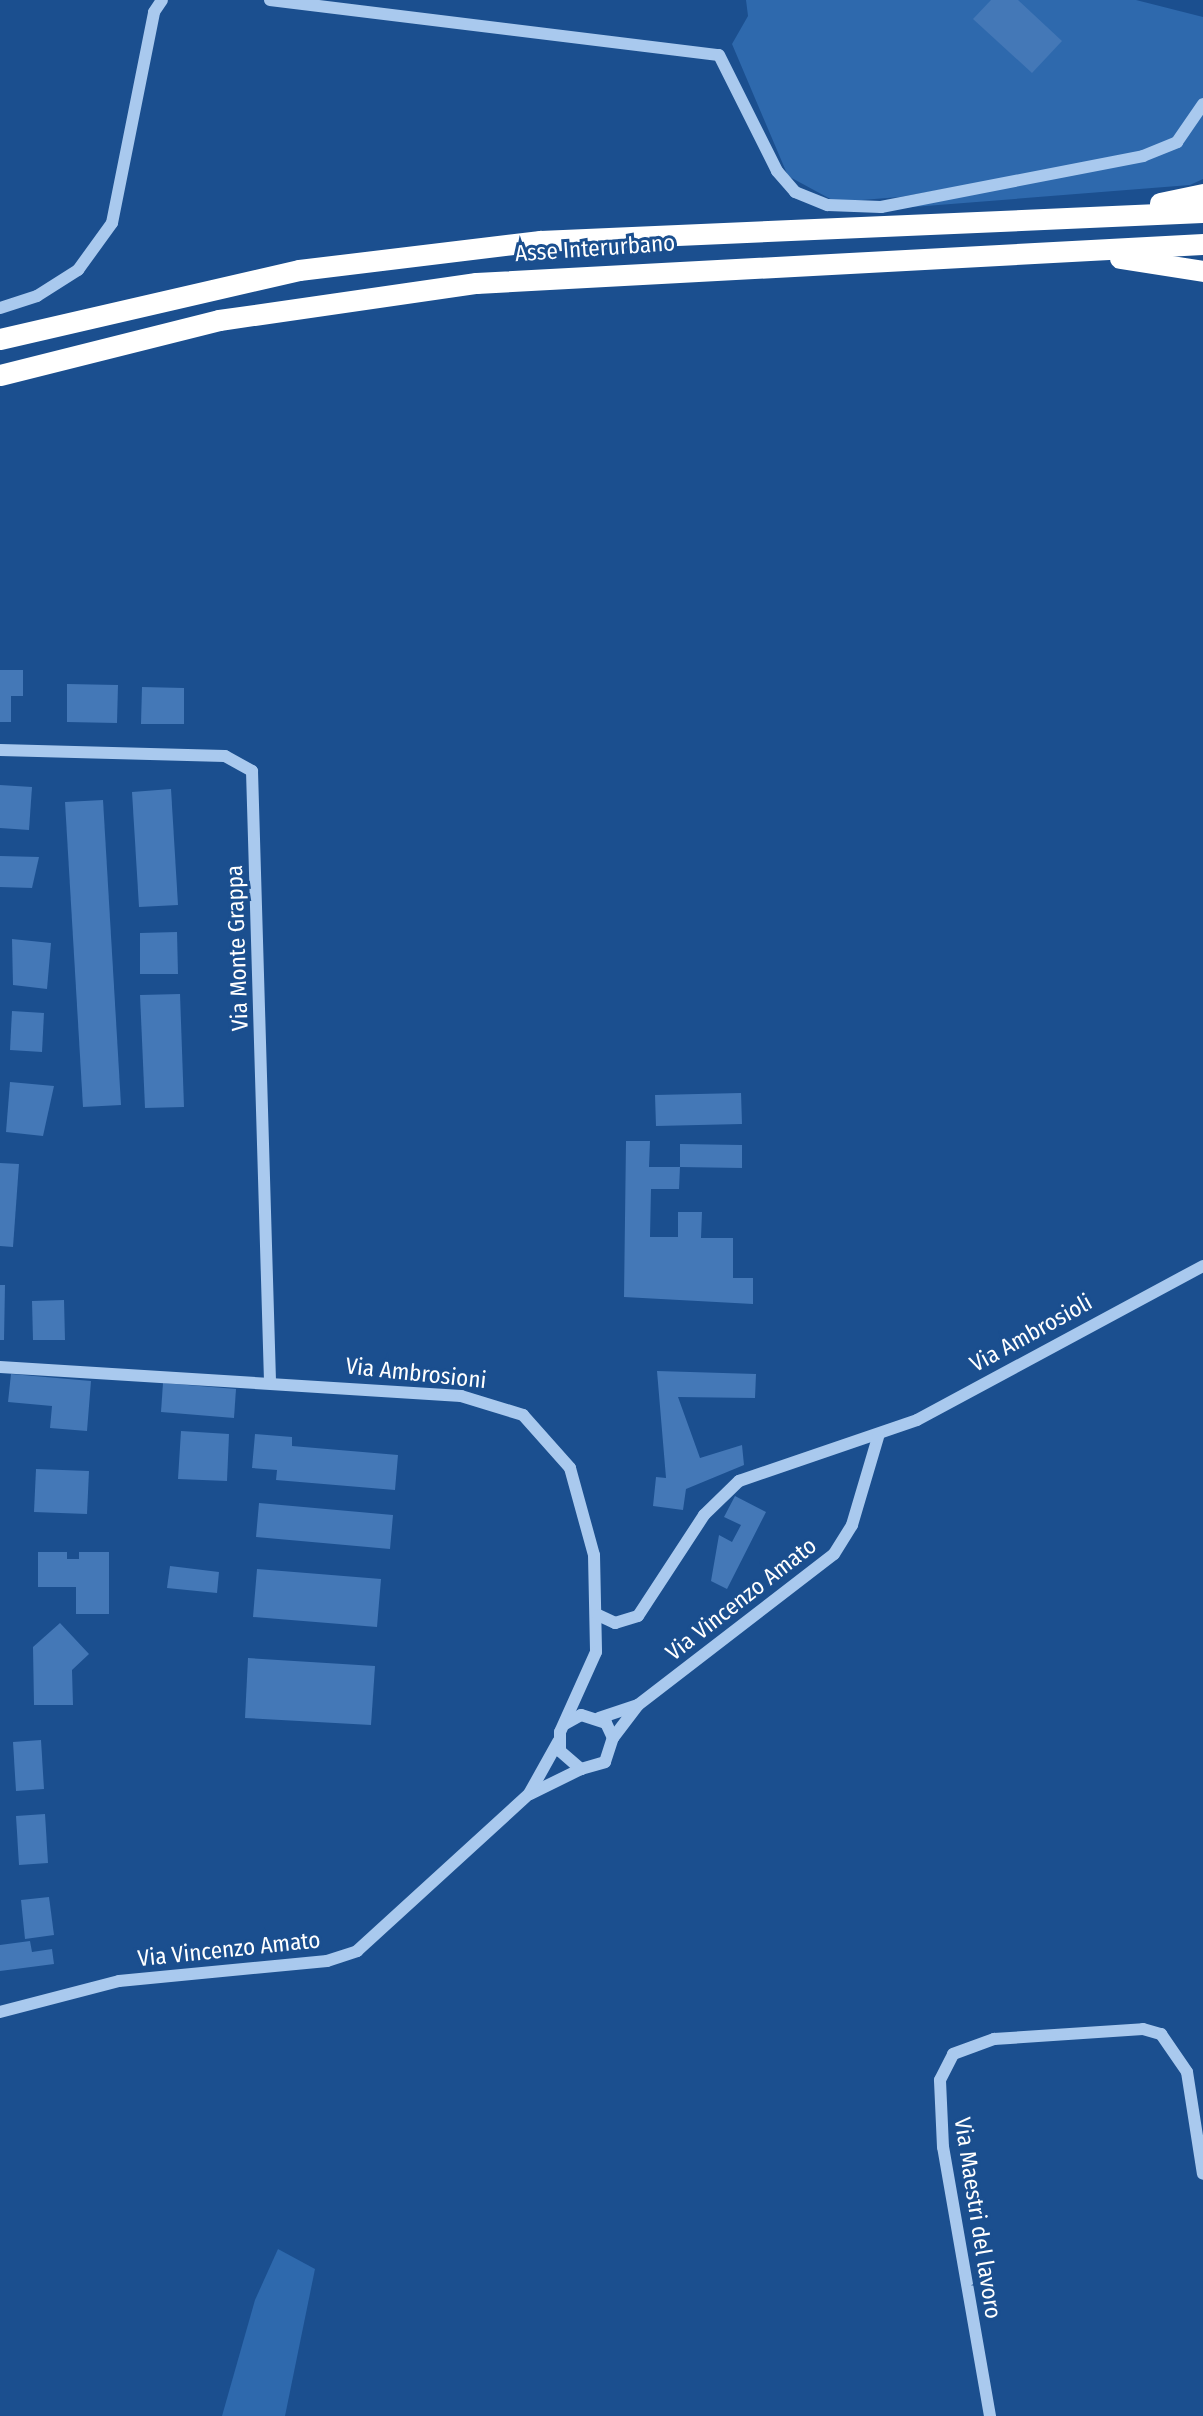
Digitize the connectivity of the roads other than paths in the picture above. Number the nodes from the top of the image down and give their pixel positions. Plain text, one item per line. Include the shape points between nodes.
1 (162, 0) edge
2 (270, 0) edge
3 (306, 3) edge
4 (1203, 104) edge
5 (1203, 194) edge
6 (1203, 212) edge
7 (1039, 220) junction
8 (1203, 244) edge
9 (1038, 250) junction
10 (1203, 271) edge
11 (0, 308) edge
12 (0, 340) edge
13 (0, 375) edge
14 (0, 750) edge
15 (1203, 1266) edge
16 (0, 1367) edge
17 (270, 1380) junction
18 (879, 1434) junction
19 (598, 1615) junction
20 (579, 1690) junction
21 (638, 1705) junction
22 (595, 1716) junction
23 (565, 1724) junction
24 (613, 1738) junction
25 (558, 1742) junction
26 (581, 1769) junction
27 (529, 1794) junction
28 (0, 2011) edge
29 (1203, 2174) edge
30 (990, 2416) edge

1 - 11 street via 112,223 78,270 37,296
2 - 3 street
3 - 4 street via 719,55 777,171 795,192 828,205 881,207 1143,156 1177,142
5 - 7 highway
6 - 7 highway, Asse Interurbano
7 - 12 highway, Asse Interurbano via 540,241 299,270
8 - 9 highway, Asse Interurbano
9 - 10 highway
9 - 13 highway, Asse Interurbano via 476,283 219,320
14 - 17 street, Via Monte Grappa via 225,756 252,771
15 - 18 street, Via Ambrosioli via 926,1416
16 - 17 street, Via Ambrosioni
17 - 19 street, Via Ambrosioni via 472,1398 529,1419 560,1453 581,1496 594,1555
18 - 19 street, Via Ambrosioli via 739,1481 704,1515 638,1616 615,1623
18 - 21 street, Via Vincenzo Amato via 852,1525 834,1554
19 - 20 street, Via Ambrosioni via 596,1652
20 - 22 street
20 - 23 street, Via Ambrosioni
21 - 22 street, Via Vincenzo Amato
21 - 24 street, Via Vincenzo Amato
22 - 23 street
22 - 24 street
23 - 25 street
24 - 26 street via 605,1762
25 - 26 street via 565,1759
25 - 27 street, Via Vincenzo Amato
26 - 27 street, Via Vincenzo Amato
27 - 28 street, Via Vincenzo Amato via 357,1951 315,1963 128,1979
29 - 30 street, Via Maestri del lavoro via 1187,2072 1160,2034 1143,2029 994,2039 953,2054 940,2080 943,2147

